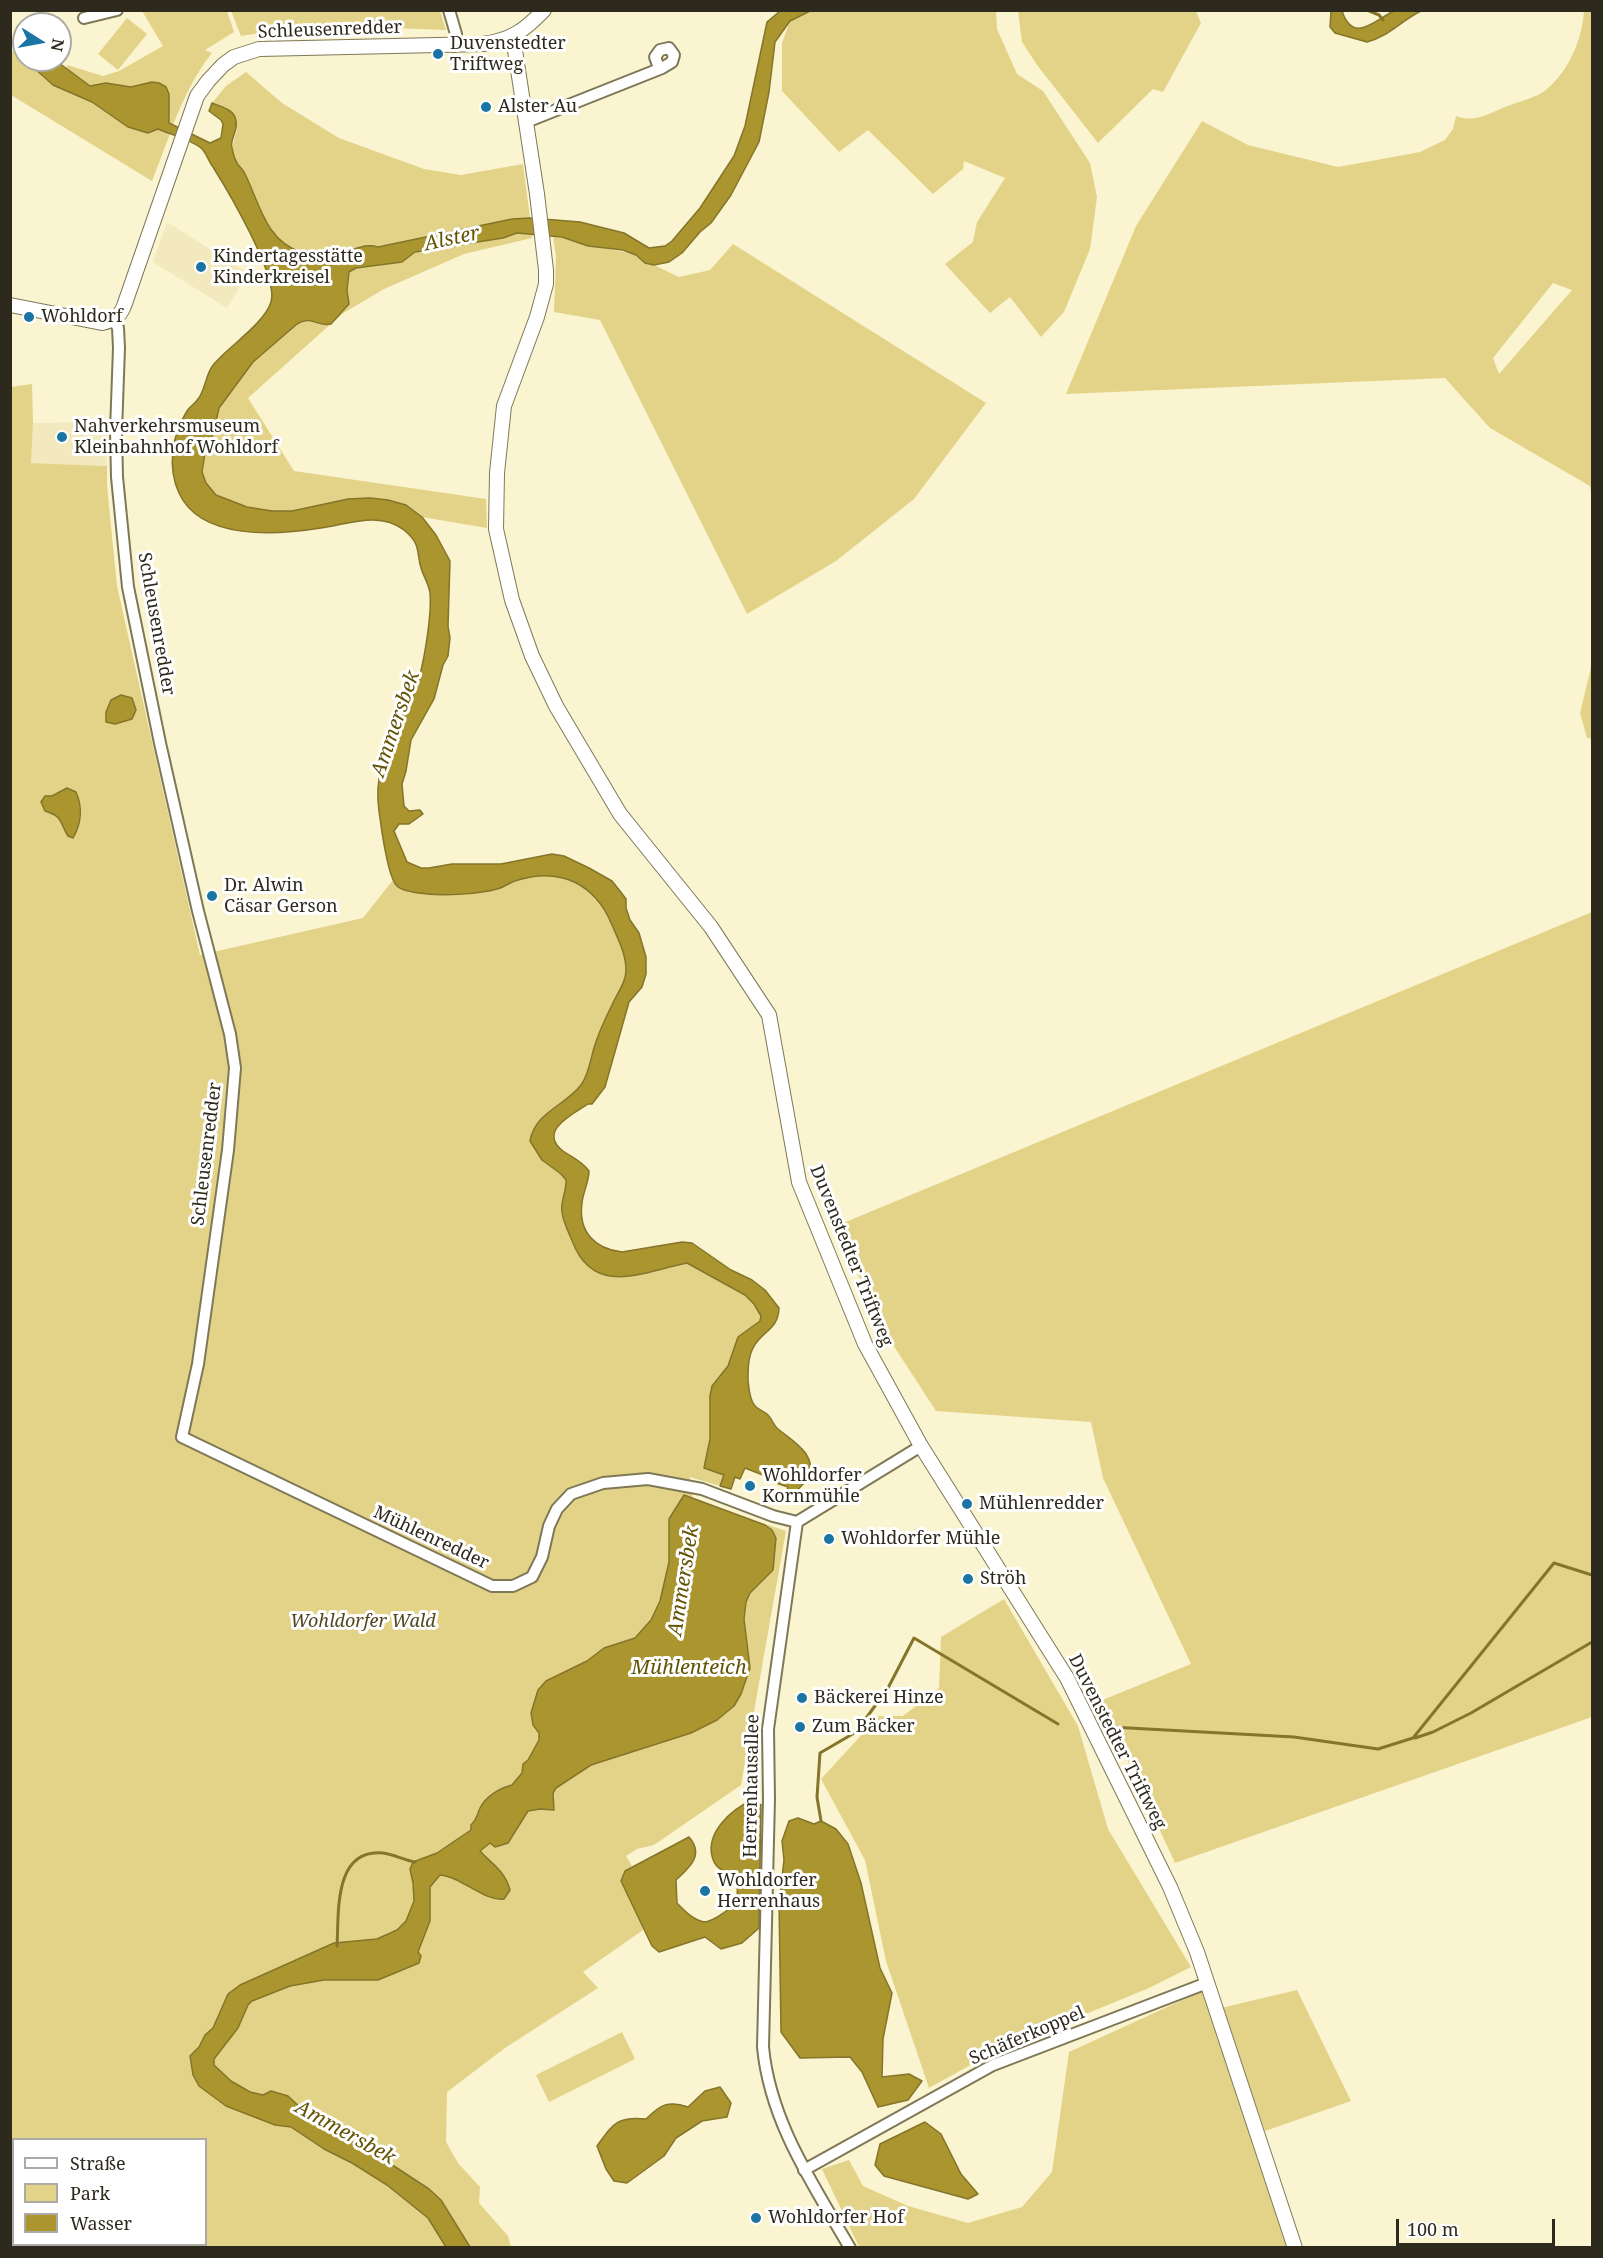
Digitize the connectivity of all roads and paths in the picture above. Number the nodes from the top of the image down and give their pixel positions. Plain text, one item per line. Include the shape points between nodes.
1 (117, 10) edge
2 (449, 10) edge
3 (544, 10) edge
4 (84, 18) dead end
5 (513, 37) junction
6 (454, 46) junction
7 (662, 68) dead end
8 (526, 122) junction
9 (10, 305) edge
10 (114, 320) junction
11 (182, 1437) joint
12 (921, 1446) junction
13 (797, 1522) junction
14 (1206, 1983) junction
15 (804, 2170) junction
16 (850, 2247) edge
17 (1295, 2247) edge

1 - 4 street
2 - 6 street via 456,34
3 - 5 street
5 - 6 street, Schleusenredder
5 - 8 street, Duvenstedter Triftweg
6 - 10 street, Schleusenredder via 259,49 223,65 197,96 124,306
7 - 8 street
8 - 12 street, Duvenstedter Triftweg via 546,256 546,284 504,406 496,529 512,600 556,706 620,814 711,927 769,1015 799,1182 865,1344
9 - 10 street via 102,322
10 - 11 street, Schleusenredder via 119,348 117,477 128,587 235,1068 228,1149 198,1365
11 - 13 street, Mühlenredder via 492,1586 513,1586 532,1577 557,1509 571,1494 603,1483 648,1479 702,1489
12 - 13 street
12 - 14 street, Duvenstedter Triftweg via 1067,1678 1170,1887
13 - 15 street, Herrenhausallee via 768,1729 762,2035 767,2082
14 - 15 street, Schäferkoppel via 993,2065
14 - 17 street, Duvenstedter Triftweg
15 - 16 street, Herrenhausallee

